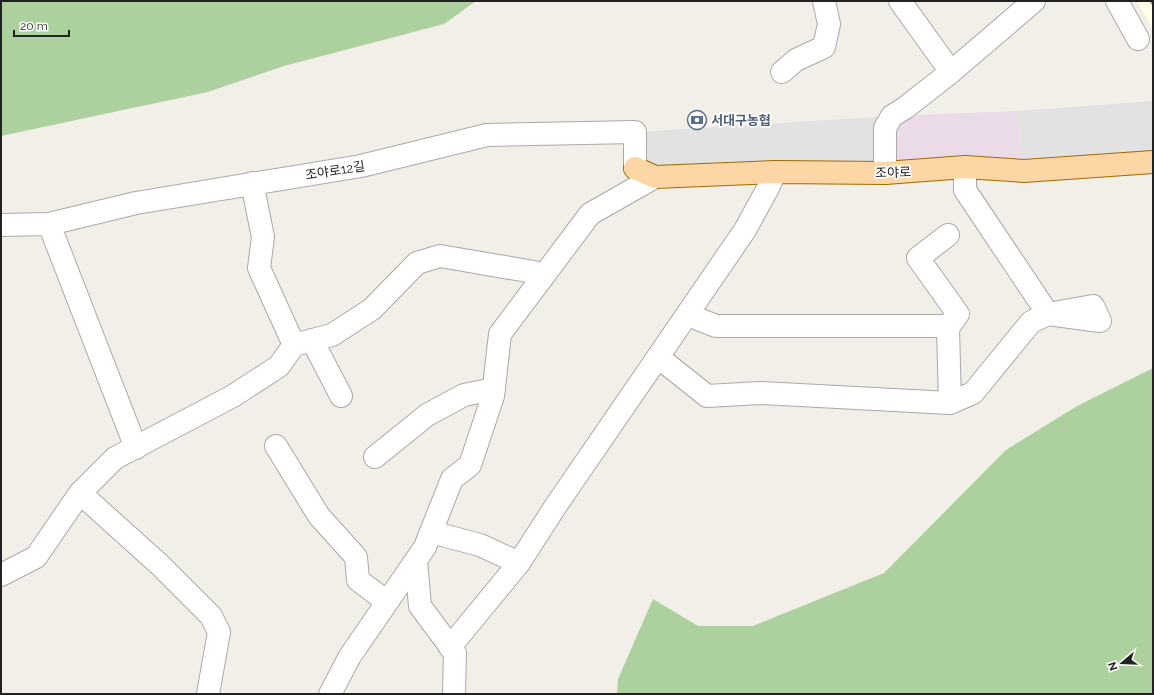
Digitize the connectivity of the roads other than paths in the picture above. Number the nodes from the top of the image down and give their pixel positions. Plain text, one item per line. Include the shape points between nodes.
1 (824, 1) edge
2 (900, 1) edge
3 (1034, 1) edge
4 (1117, 1) edge
5 (1138, 39) dead end
6 (782, 72) dead end
7 (951, 72) junction
8 (1153, 162) edge
9 (965, 167) junction
10 (635, 168) joint
11 (775, 172) junction
12 (885, 173) junction
13 (655, 177) junction
14 (252, 183) junction
15 (1, 224) edge
16 (49, 224) junction
17 (948, 235) dead end
18 (545, 274) junction
19 (688, 315) junction
20 (951, 323) junction
21 (303, 343) junction
22 (658, 357) junction
23 (494, 389) junction
24 (342, 396) dead end
25 (950, 403) junction
26 (276, 446) dead end
27 (136, 448) junction
28 (375, 457) dead end
29 (80, 493) junction
30 (431, 532) junction
31 (416, 561) junction
32 (519, 563) junction
33 (1, 575) edge
34 (387, 602) junction
35 (450, 647) junction
36 (208, 694) edge
37 (330, 694) edge
38 (454, 694) edge

1 - 6 street via 830,24 824,47 796,60
2 - 7 street
3 - 7 street
4 - 5 street
7 - 12 street via 892,116 885,128
8 - 9 main road, 조야로 via 1024,171
9 - 12 main road, 조야로
9 - 25 street via 965,190 1048,314 1031,322 973,393
10 - 13 main road, 조야로
10 - 14 street, 조야로12길 via 635,132 488,135 361,166
11 - 12 main road, 조야로
11 - 13 main road, 조야로
11 - 19 street via 745,230
13 - 18 street via 590,214
14 - 16 street, 조야로12길 via 136,203
14 - 21 street via 263,236 259,268
15 - 16 street, 조야로12길
16 - 27 street
17 - 20 street via 918,258 958,314
18 - 21 street via 440,256 417,263 372,310 332,335
18 - 23 street via 500,334
19 - 20 street via 716,326 945,326
19 - 22 street
20 - 25 street via 948,328
21 - 24 street
21 - 27 street via 279,366 233,396
22 - 25 street via 707,396 760,393
22 - 32 street
23 - 28 street via 464,395 427,415
23 - 30 street via 470,465 452,479
26 - 34 street via 319,516 356,557 358,580
27 - 29 street via 115,458
29 - 33 street via 36,557
29 - 36 street via 160,565 211,616 219,632
30 - 31 street
30 - 32 street via 480,545
31 - 34 street
31 - 35 street via 420,606
32 - 35 street
34 - 37 street via 350,656
35 - 38 street via 455,653

